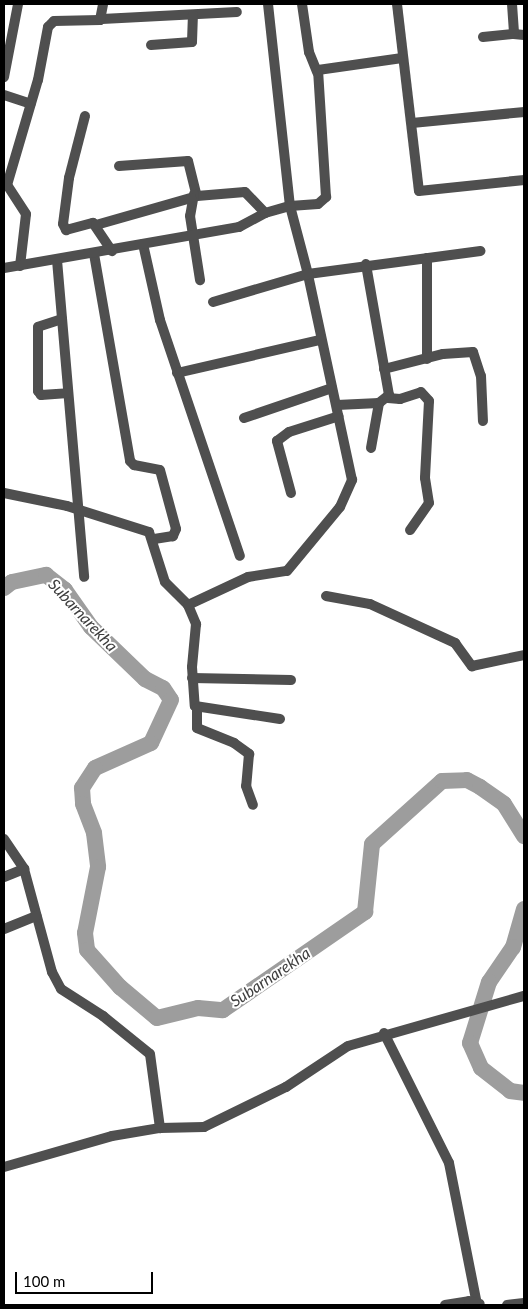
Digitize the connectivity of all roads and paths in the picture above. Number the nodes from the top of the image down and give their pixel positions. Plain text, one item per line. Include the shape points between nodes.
1 (18, 4) edge
2 (102, 4) edge
3 (268, 4) edge
4 (302, 4) edge
5 (397, 4) edge
6 (512, 4) edge
7 (237, 12) dead end
8 (193, 16) junction
9 (102, 20) junction
10 (519, 35) edge
11 (483, 37) dead end
12 (151, 46) dead end
13 (402, 58) junction
14 (317, 72) junction
15 (4, 77) edge
16 (4, 96) edge
17 (31, 104) junction
18 (524, 112) edge
19 (85, 116) dead end
20 (412, 123) junction
21 (119, 166) dead end
22 (524, 180) edge
23 (193, 196) junction
24 (290, 206) junction
25 (265, 213) junction
26 (96, 225) junction
27 (192, 235) junction
28 (143, 244) junction
29 (480, 250) dead end
30 (112, 251) junction
31 (94, 254) junction
32 (427, 258) junction
33 (57, 260) junction
34 (366, 264) junction
35 (20, 266) junction
36 (4, 268) edge
37 (308, 274) junction
38 (200, 280) dead end
39 (213, 302) dead end
40 (62, 318) junction
41 (320, 340) junction
42 (427, 359) junction
43 (384, 369) junction
44 (177, 373) junction
45 (332, 388) junction
46 (68, 393) junction
47 (383, 400) junction
48 (337, 405) junction
49 (339, 416) junction
50 (244, 418) dead end
51 (483, 421) dead end
52 (371, 448) dead end
53 (4, 493) edge
54 (291, 493) dead end
55 (81, 510) junction
56 (410, 530) dead end
57 (154, 539) junction
58 (240, 556) dead end
59 (84, 577) dead end
60 (326, 596) dead end
61 (188, 606) junction
62 (524, 655) edge
63 (192, 678) junction
64 (291, 680) dead end
65 (197, 708) junction
66 (280, 719) dead end
67 (253, 805) dead end
68 (4, 839) edge
69 (24, 868) junction
70 (4, 877) edge
71 (37, 916) junction
72 (4, 929) edge
73 (524, 996) edge
74 (384, 1033) junction
75 (160, 1128) junction
76 (4, 1167) edge
77 (524, 1303) edge
78 (479, 1304) edge
79 (445, 1305) edge
80 (508, 1305) edge

1 - 15 street
2 - 9 street
3 - 24 street
4 - 14 street via 308,52
5 - 13 street
6 - 10 street
7 - 8 street
8 - 9 street
8 - 12 street via 192,42
9 - 17 street via 50,24
10 - 11 street
13 - 14 street
13 - 20 street
14 - 24 street via 326,197 318,204
16 - 17 street
17 - 35 street via 7,185 26,214
18 - 20 street
19 - 26 street via 69,178 63,224 66,230 89,222
20 - 22 street via 421,192
21 - 23 street via 188,161
23 - 25 street via 205,199 245,192
23 - 26 street
23 - 27 street
24 - 25 street
24 - 37 street
25 - 27 street via 250,224
26 - 30 street
27 - 28 street
27 - 38 street
28 - 30 street
28 - 44 street via 156,308
29 - 32 street
30 - 31 street
31 - 33 street
31 - 57 street via 130,460 134,465 160,470 176,529 173,536
32 - 34 street
32 - 42 street
33 - 35 street
33 - 40 street
34 - 37 street
34 - 43 street
35 - 36 street
37 - 39 street
37 - 41 street
40 - 46 street
40 - 46 street via 38,327 38,391 41,395
41 - 44 street
41 - 45 street
42 - 43 street
42 - 51 street via 463,352 476,354
43 - 47 street
44 - 58 street
45 - 48 street
45 - 50 street
46 - 55 street
47 - 48 street
47 - 52 street
47 - 56 street via 400,399 421,392 429,401 425,478 429,503
48 - 49 street
49 - 54 street via 289,432 278,441
49 - 61 street via 352,480 340,507 324,529 287,571 248,577
53 - 55 street
55 - 57 street via 146,530
55 - 59 street
57 - 61 street via 165,582
60 - 62 street via 370,604 455,642 472,666
61 - 63 street via 197,631
63 - 64 street
63 - 65 street
65 - 66 street
65 - 67 street via 197,728 234,743 249,754 246,786
68 - 69 street
69 - 70 street
69 - 71 street
71 - 72 street
71 - 75 street via 61,989 103,1016 150,1054 155,1069
73 - 74 street
74 - 75 street via 333,1054 286,1087 204,1127
74 - 78 street via 449,1163
75 - 76 street via 112,1136
77 - 80 street
78 - 79 street

